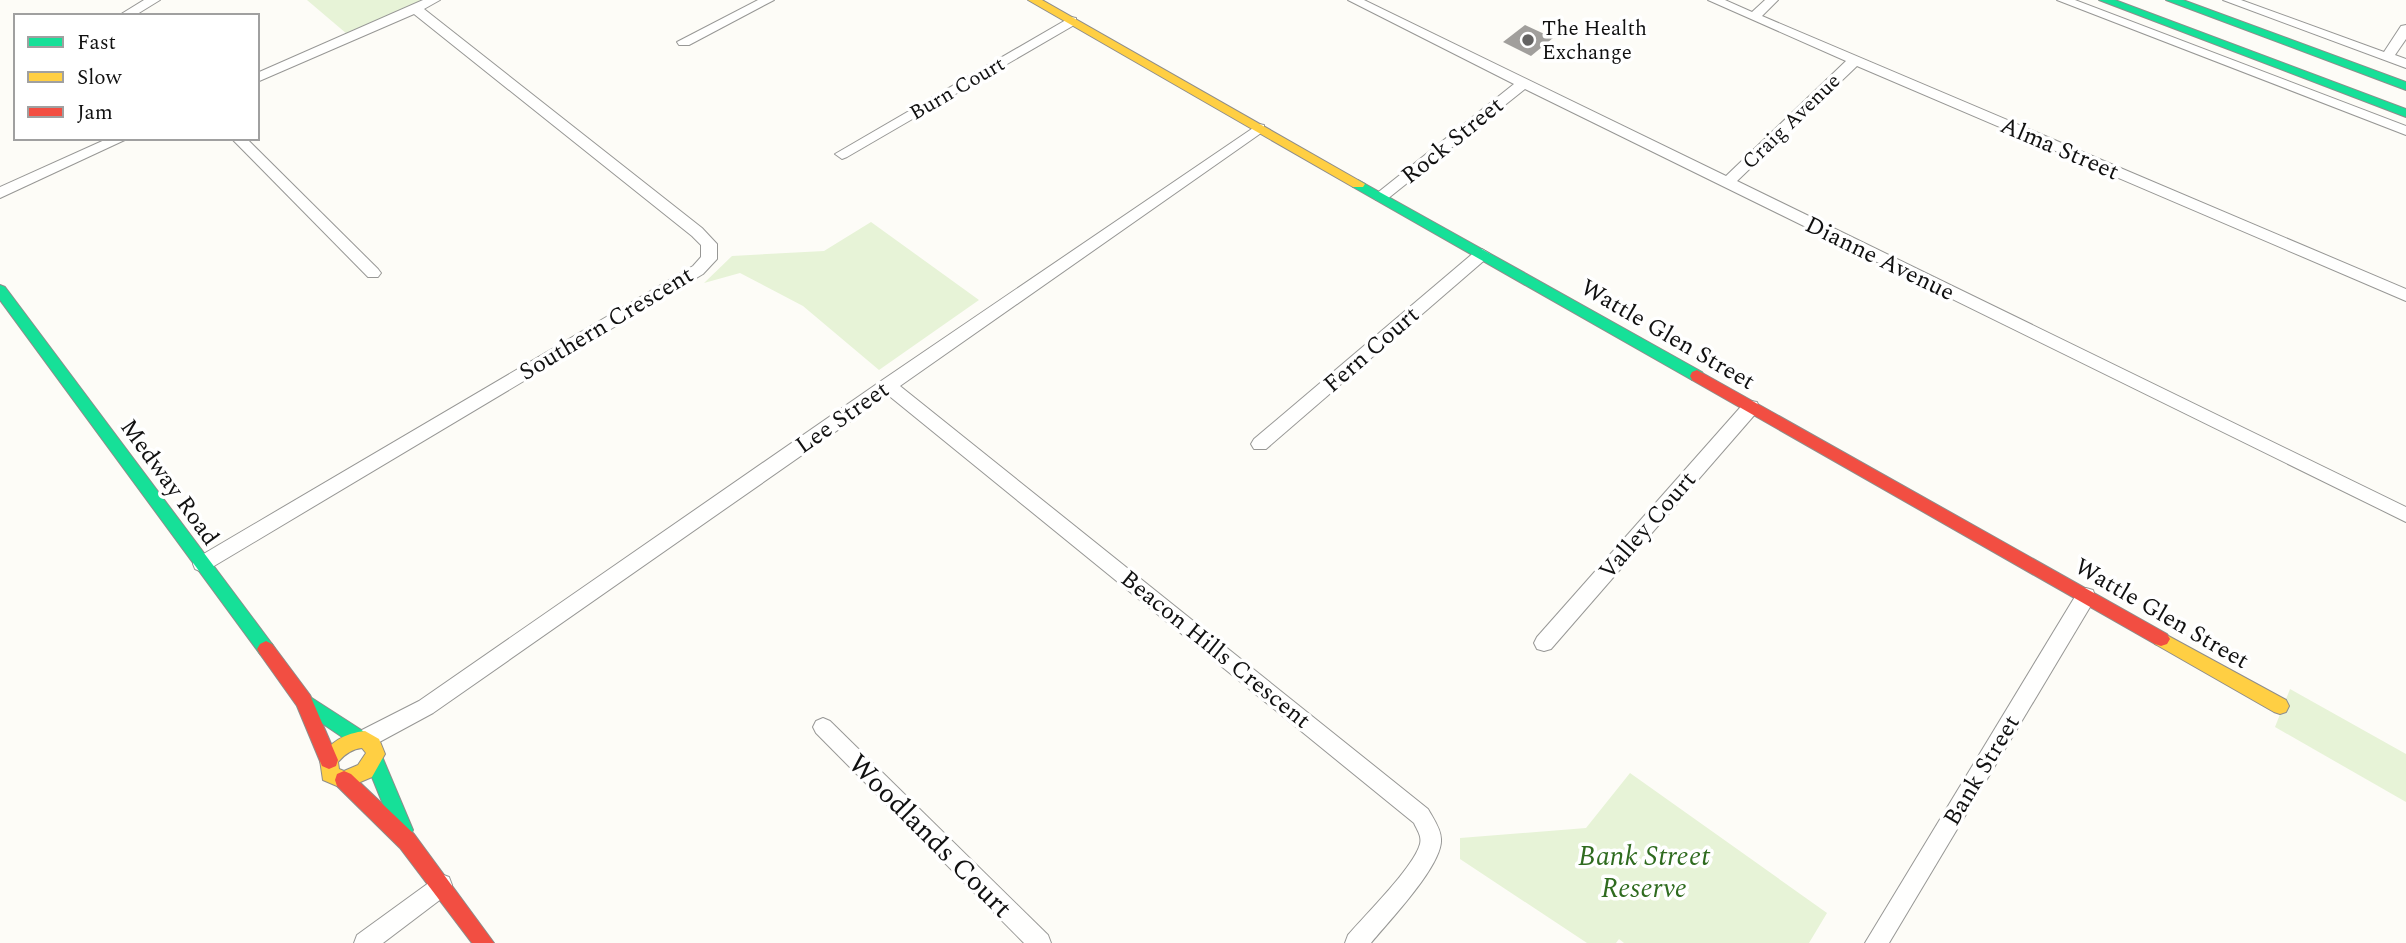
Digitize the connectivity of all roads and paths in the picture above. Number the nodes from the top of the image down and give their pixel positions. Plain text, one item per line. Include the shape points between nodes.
1 (154, 0) edge
2 (435, 0) edge
3 (768, 0) edge
4 (1034, 0) edge
5 (1354, 0) edge
6 (1714, 0) edge
7 (1772, 0) edge
8 (2063, 0) edge
9 (2105, 0) edge
10 (2172, 0) edge
11 (2229, 0) edge
12 (416, 9) junction
13 (128, 14) edge
14 (1754, 17) junction
15 (1071, 21) junction
16 (2406, 29) edge
17 (684, 42) dead end
18 (2387, 57) junction
19 (1855, 60) junction
20 (2269, 62) junction
21 (2406, 64) edge
22 (259, 77) edge
23 (1524, 83) junction
24 (2406, 86) edge
25 (2300, 91) junction
26 (2406, 113) edge
27 (1259, 128) junction
28 (2406, 131) edge
29 (118, 140) edge
30 (240, 140) edge
31 (842, 154) dead end
32 (1727, 183) junction
33 (0, 193) edge
34 (1381, 197) junction
35 (1482, 254) junction
36 (373, 273) dead end
37 (0, 290) edge
38 (2406, 295) edge
39 (887, 385) junction
40 (1751, 407) junction
41 (1260, 444) dead end
42 (2406, 515) edge
43 (202, 564) junction
44 (2086, 596) junction
45 (1544, 643) dead end
46 (304, 701) junction
47 (2280, 706) dead end
48 (823, 727) dead end
49 (369, 748) junction
50 (329, 760) junction
51 (344, 780) junction
52 (407, 841) junction
53 (441, 885) junction
54 (365, 943) edge
55 (484, 943) edge
56 (1040, 943) edge
57 (1356, 943) edge
58 (1876, 943) edge

1 - 13 street
2 - 12 street
3 - 17 street
4 - 15 street, Wattle Glen Street
5 - 23 street, Dianne Avenue
6 - 14 street, Alma Street
7 - 14 street
8 - 25 street
9 - 20 street
10 - 24 street
11 - 18 street
12 - 22 street
12 - 43 street, Southern Crescent via 697,232 709,244 709,259 698,270
14 - 19 street, Alma Street
15 - 27 street, Wattle Glen Street
15 - 31 street, Burn Court
16 - 18 street
18 - 21 street
19 - 32 street, Craig Avenue
19 - 38 street, Alma Street
20 - 25 street
20 - 26 street
23 - 32 street, Dianne Avenue
23 - 34 street, Rock Street
25 - 28 street
27 - 34 street, Wattle Glen Street
27 - 39 street, Lee Street
29 - 33 street
30 - 36 street
32 - 42 street, Dianne Avenue
34 - 35 street, Wattle Glen Street
35 - 40 street, Wattle Glen Street
35 - 41 street, Fern Court
37 - 43 street, Medway Road
39 - 49 street, Lee Street
39 - 57 street, Beacon Hills Crescent via 1421,816 1432,837 1425,859
40 - 44 street, Wattle Glen Street
40 - 45 street, Valley Court
43 - 46 street, Medway Road
44 - 47 street, Wattle Glen Street
44 - 58 street, Bank Street
46 - 49 street, Medway Road
46 - 50 street, Medway Road
48 - 56 street, Woodlands Court
49 - 50 street via 338,748
49 - 51 street via 365,771
49 - 52 street
50 - 51 street, Medway Road via 330,774
51 - 52 street
52 - 53 street
53 - 54 street
53 - 55 street

